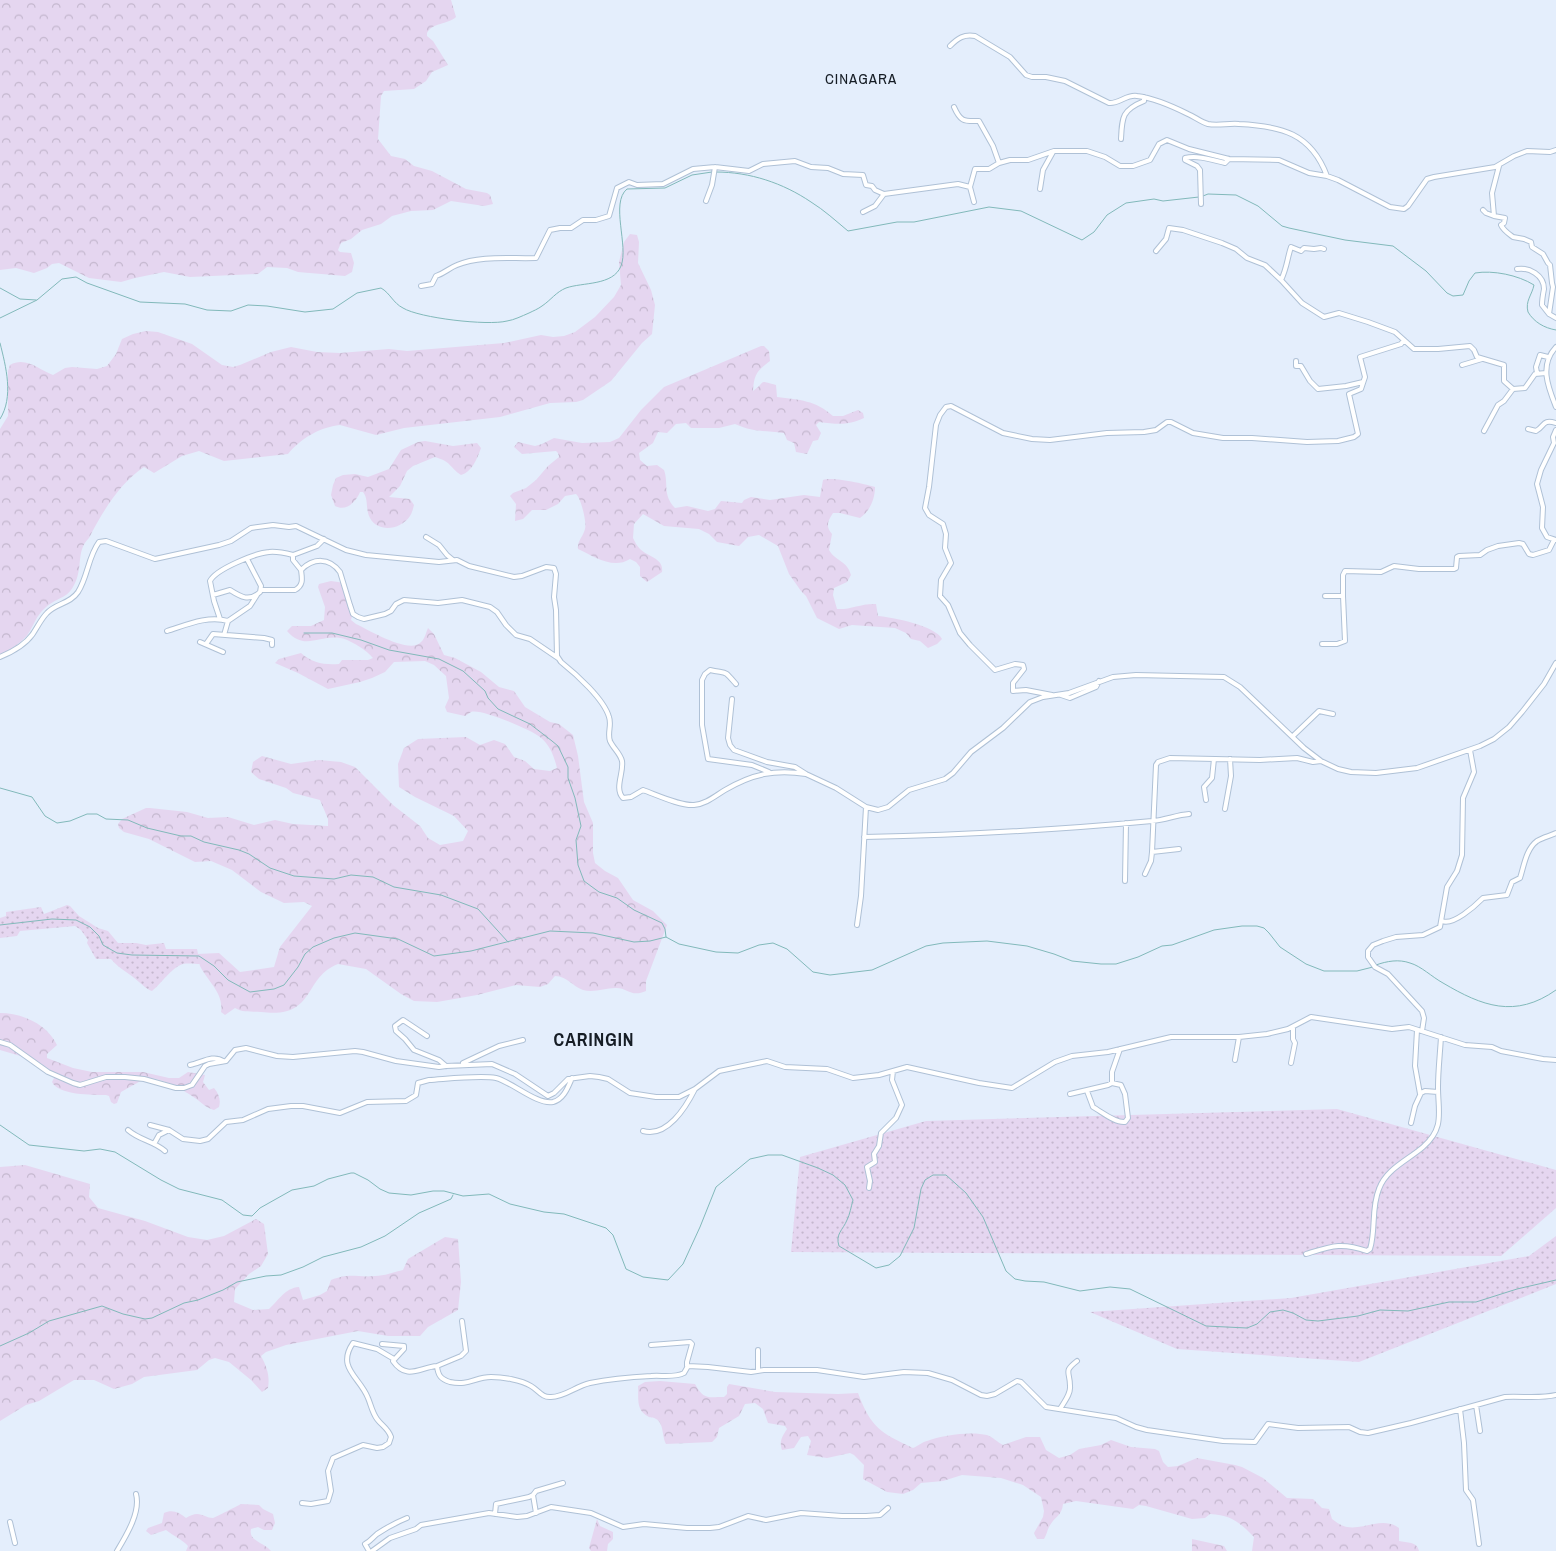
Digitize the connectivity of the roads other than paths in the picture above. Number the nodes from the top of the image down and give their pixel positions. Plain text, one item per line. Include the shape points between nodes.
1 (950, 46) dead end
2 (1144, 97) junction
3 (954, 108) dead end
4 (1121, 139) dead end
5 (1556, 150) edge
6 (1054, 151) junction
7 (1230, 159) junction
8 (1000, 163) junction
9 (1499, 166) junction
10 (715, 168) junction
11 (1327, 176) junction
12 (970, 187) junction
13 (1040, 189) dead end
14 (884, 194) junction
15 (706, 201) dead end
16 (974, 202) dead end
17 (1201, 204) dead end
18 (1482, 210) dead end
19 (863, 212) dead end
20 (1494, 216) junction
21 (1324, 250) dead end
22 (1156, 251) dead end
23 (1517, 269) dead end
24 (1281, 280) junction
25 (421, 286) dead end
26 (1549, 314) junction
27 (1556, 319) edge
28 (1404, 340) junction
29 (1556, 347) edge
30 (1548, 357) junction
31 (1483, 359) junction
32 (1296, 361) dead end
33 (1462, 365) dead end
34 (1546, 372) junction
35 (1536, 373) junction
36 (1363, 382) junction
37 (1514, 389) junction
38 (1556, 407) edge
39 (1556, 422) edge
40 (1528, 429) dead end
41 (1556, 430) edge
42 (1484, 431) dead end
43 (426, 537) dead end
44 (324, 539) junction
45 (1555, 540) edge
46 (293, 555) junction
47 (248, 559) junction
48 (453, 560) junction
49 (300, 570) junction
50 (261, 590) junction
51 (213, 595) junction
52 (257, 596) junction
53 (1325, 596) dead end
54 (1342, 596) junction
55 (220, 619) junction
56 (228, 621) junction
57 (166, 631) dead end
58 (224, 635) junction
59 (200, 642) dead end
60 (206, 644) junction
61 (1322, 644) dead end
62 (272, 645) dead end
63 (223, 652) dead end
64 (0, 657) edge
65 (558, 658) junction
66 (1556, 663) edge
67 (736, 684) dead end
68 (1054, 696) junction
69 (732, 699) dead end
70 (1332, 714) dead end
71 (1293, 736) junction
72 (1470, 750) junction
73 (1214, 759) junction
74 (1230, 759) junction
75 (1321, 761) junction
76 (768, 772) junction
77 (806, 774) junction
78 (1206, 800) dead end
79 (866, 807) junction
80 (1225, 809) dead end
81 (1189, 814) dead end
82 (1154, 821) junction
83 (1126, 823) junction
84 (1556, 833) edge
85 (864, 837) junction
86 (1179, 849) dead end
87 (1152, 852) junction
88 (1144, 874) dead end
89 (1125, 881) dead end
90 (1442, 921) junction
91 (857, 925) dead end
92 (1293, 1028) junction
93 (1420, 1030) junction
94 (428, 1036) dead end
95 (1239, 1037) junction
96 (1440, 1037) junction
97 (523, 1040) dead end
98 (0, 1042) edge
99 (1120, 1049) junction
100 (1235, 1060) dead end
101 (1556, 1060) edge
102 (223, 1061) junction
103 (1292, 1063) dead end
104 (190, 1065) dead end
105 (461, 1065) junction
106 (446, 1066) junction
107 (894, 1070) junction
108 (572, 1078) junction
109 (1112, 1083) junction
110 (695, 1089) junction
111 (1087, 1091) junction
112 (1438, 1092) junction
113 (1070, 1094) dead end
114 (1420, 1094) junction
115 (1411, 1123) dead end
116 (150, 1125) dead end
117 (128, 1130) dead end
118 (169, 1130) junction
119 (644, 1131) dead end
120 (154, 1144) junction
121 (165, 1151) dead end
122 (869, 1188) dead end
123 (1306, 1254) dead end
124 (462, 1321) dead end
125 (382, 1344) dead end
126 (651, 1345) dead end
127 (758, 1350) dead end
128 (394, 1359) junction
129 (1077, 1361) dead end
130 (437, 1366) junction
131 (687, 1366) junction
132 (758, 1371) junction
133 (1556, 1395) edge
134 (1476, 1405) junction
135 (1060, 1409) junction
136 (1460, 1409) junction
137 (1480, 1431) dead end
138 (563, 1483) dead end
139 (136, 1494) dead end
140 (533, 1495) junction
141 (302, 1502) dead end
142 (888, 1508) dead end
143 (536, 1513) junction
144 (495, 1514) junction
145 (407, 1518) dead end
146 (10, 1522) dead end
147 (16, 1543) dead end
148 (1479, 1544) dead end
149 (117, 1551) edge
150 (371, 1551) edge

1 - 2 street via 959,38 975,36 1010,58 1021,71 1032,77 1065,81 1108,103 1132,96
2 - 4 street via 1144,101 1131,106 1125,113
2 - 11 street via 1181,110 1207,124 1265,126 1290,132 1315,152
3 - 8 street via 964,121 979,121
5 - 9 street via 1527,151
6 - 7 street via 1087,151 1120,166 1133,166 1150,160 1159,144 1167,140
6 - 8 street via 1028,160
6 - 13 street via 1043,170
7 - 11 street via 1279,160 1310,173
7 - 17 street via 1224,162 1185,158 1200,169
8 - 12 street via 989,169 975,169
9 - 11 street via 1428,179 1404,209 1390,207
9 - 20 street via 1492,193
10 - 14 street via 749,171 763,164 795,161 844,174 863,175 866,185
10 - 15 street
10 - 25 street via 693,169 663,184 637,185 629,182 617,188 609,216 583,220 571,228 550,230 536,258 484,259 456,265 436,276 432,284
12 - 14 street via 958,184
12 - 16 street
14 - 19 street via 875,206
18 - 20 street
20 - 26 street via 1505,218 1501,227 1513,237 1529,240 1550,265 1554,287
21 - 24 street via 1304,248 1301,251 1291,247
22 - 24 street via 1166,239 1169,228 1183,230 1229,246 1268,267
23 - 26 street via 1526,269 1540,277 1544,290 1542,305
24 - 28 street via 1302,303 1322,316 1343,313 1393,331
26 - 27 street
28 - 31 street via 1414,349 1470,346 1476,356
28 - 36 street via 1401,344 1360,358
29 - 30 street
30 - 34 street
30 - 35 street via 1540,354
31 - 33 street
31 - 37 street via 1504,365 1504,381
32 - 36 street via 1296,366 1302,367 1318,389
34 - 35 street
34 - 38 street
35 - 37 street via 1525,388
36 - 68 street via 1361,389 1349,394 1358,434 1338,440 1307,442 1223,438 1193,433 1171,422 1144,432 1032,439 1003,433 951,406 946,407 936,425 925,508 929,515 943,524 945,548 951,563 941,580 940,596 948,605 960,633 994,670 1024,665 1013,683 1013,691 1026,690
37 - 42 street via 1498,405
39 - 40 street via 1543,423 1536,431
41 - 45 street via 1554,443 1540,470 1537,487 1543,507 1542,528 1547,537
43 - 48 street
44 - 46 street via 318,546
44 - 48 street via 366,555 439,562
44 - 64 street via 296,526 264,526 246,530 220,545 154,560 106,541 98,542 78,593 47,613 26,641
45 - 54 street via 1549,550 1533,556 1519,543 1498,546 1480,555 1459,556 1454,569 1394,566 1381,572 1345,571
46 - 47 street via 274,551
46 - 49 street
47 - 50 street
47 - 51 street via 211,578
48 - 65 street via 514,577 546,567 554,568
49 - 50 street via 302,583 295,590
49 - 65 street via 315,560 324,560 337,568 353,614 364,619 385,614 404,600 438,603 462,600 490,607 516,634 530,639
50 - 52 street
51 - 52 street via 230,590 242,598
51 - 55 street
52 - 56 street via 250,606
53 - 54 street
54 - 61 street via 1345,641
55 - 56 street
55 - 57 street
56 - 58 street
58 - 60 street via 213,634
58 - 62 street via 270,639
59 - 60 street
60 - 63 street
65 - 76 street via 606,710 610,721 609,740 622,762 620,795 623,798 643,790 696,805
66 - 72 street via 1544,684 1509,727 1490,742
67 - 76 street via 725,672 710,670 702,680 702,725 708,759 752,765
68 - 71 street via 1113,677 1224,677 1240,687
68 - 79 street via 1030,702 971,752 945,779 909,790 885,809
69 - 77 street via 728,738 732,748 767,762 795,767
70 - 71 street via 1319,711
71 - 75 street
72 - 75 street via 1417,768 1391,772 1351,772
72 - 90 street via 1474,772 1463,798 1462,855 1447,887
73 - 74 street
73 - 78 street via 1212,778 1204,787
73 - 82 street via 1170,758 1158,762
74 - 75 street
74 - 80 street via 1231,776
76 - 77 street
77 - 79 street via 830,784
79 - 85 street
81 - 82 street
82 - 83 street
82 - 87 street
83 - 85 street
83 - 89 street
84 - 90 street via 1533,845 1520,878 1512,882 1507,895 1485,897 1458,918 1448,923
85 - 91 street
86 - 87 street
87 - 88 street
90 - 93 street via 1440,927 1424,935 1396,937 1369,948 1368,954 1374,966 1388,974 1422,1011 1424,1018
92 - 93 street via 1311,1017
92 - 95 street
92 - 103 street
93 - 96 street
93 - 114 street via 1415,1066
94 - 106 street via 403,1020 395,1026 414,1050
95 - 99 street via 1171,1037
95 - 100 street
96 - 101 street via 1465,1045
96 - 112 street
97 - 105 street via 499,1046
98 - 102 street via 10,1045 48,1072 80,1085 106,1077 125,1077 184,1088 192,1085 205,1066
99 - 107 street via 1063,1059 1012,1088 907,1067
99 - 109 street via 1112,1072
102 - 104 street via 210,1058
102 - 106 street via 230,1058 235,1050 246,1048 285,1057 363,1052 396,1061
105 - 106 street
105 - 108 street via 492,1064 506,1069 548,1096 565,1080
107 - 110 street via 852,1078 827,1069 761,1062 719,1071
107 - 122 street via 892,1080 902,1105 893,1123 880,1133 875,1162 867,1167
108 - 110 street via 608,1079 630,1093 656,1097 678,1097
108 - 118 street via 565,1093 553,1102 496,1078 429,1080 418,1083 416,1095 406,1101 367,1102 340,1112 297,1106 268,1109 242,1120 226,1122 204,1141 183,1139
109 - 111 street
109 - 111 street via 1121,1085 1125,1094 1128,1118 1125,1122 1116,1122 1093,1107
110 - 119 street via 687,1104 666,1126 656,1132
111 - 113 street
112 - 114 street
112 - 123 street via 1440,1115 1436,1130 1424,1146 1388,1174 1378,1189 1370,1249 1343,1245
114 - 115 street
116 - 118 street
117 - 120 street
118 - 120 street via 159,1135
120 - 121 street
124 - 130 street via 466,1351
125 - 128 street via 404,1346
126 - 131 street via 690,1342
127 - 132 street
128 - 130 street via 395,1364 412,1373
128 - 141 street via 371,1347 353,1343 351,1346 346,1361 348,1367 364,1389 377,1419 391,1437 383,1447 360,1446 333,1458 328,1471 331,1491 328,1501
129 - 135 street via 1067,1372 1070,1390
130 - 131 street via 445,1381 466,1383 488,1377 503,1378 530,1385 549,1398 589,1383 641,1376 678,1376
131 - 132 street
132 - 135 street via 817,1370 864,1377 928,1372 987,1396 1017,1381 1042,1404
133 - 134 street via 1505,1397
134 - 136 street
134 - 137 street
135 - 136 street via 1116,1418 1151,1430 1252,1442 1268,1424 1298,1428 1350,1427 1368,1433
136 - 148 street via 1466,1490 1473,1500
138 - 140 street via 536,1491
139 - 149 street via 132,1525
140 - 143 street
140 - 144 street via 496,1504
142 - 143 street via 880,1515 866,1516 801,1513 766,1520 748,1516 710,1528 644,1524 623,1527 591,1514 551,1507
143 - 144 street via 521,1517
144 - 150 street via 421,1525 390,1538
145 - 150 street via 381,1531 365,1544
146 - 147 street

